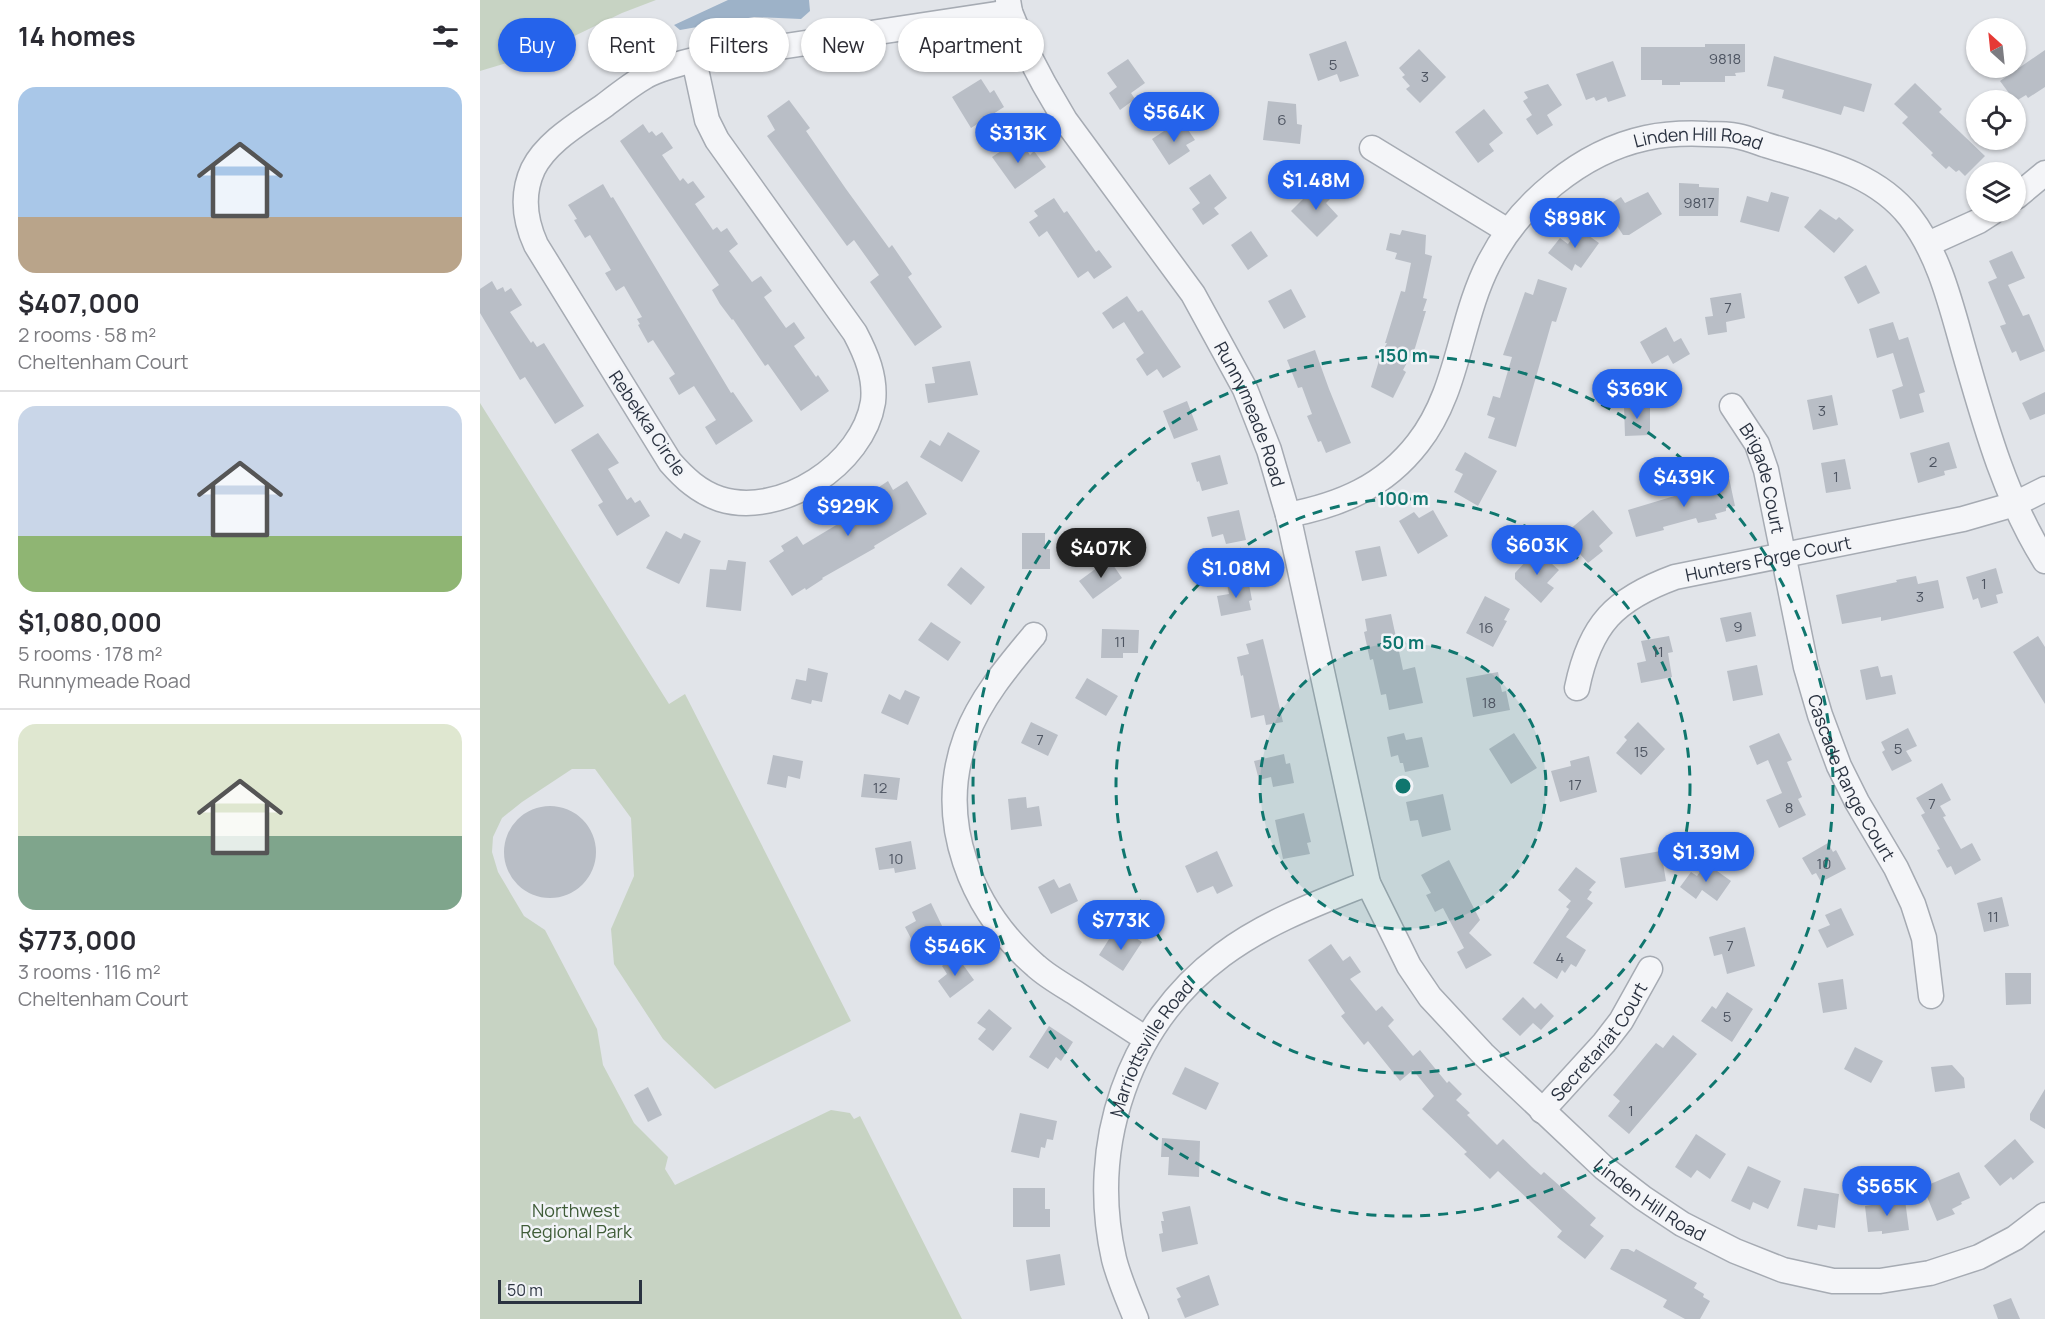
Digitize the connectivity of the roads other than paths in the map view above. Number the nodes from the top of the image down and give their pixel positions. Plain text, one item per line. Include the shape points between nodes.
1 (1009, 6) edge
2 (789, 44) edge
3 (694, 60) joint
4 (1372, 148) dead end
5 (2045, 173) edge
6 (2026, 189) edge
7 (1977, 222) edge
8 (1508, 231) junction
9 (1928, 244) junction
10 (1732, 406) dead end
11 (2045, 489) edge
12 (2015, 504) junction
13 (1288, 515) junction
14 (1784, 555) junction
15 (2045, 561) edge
16 (1034, 635) dead end
17 (1577, 688) dead end
18 (1368, 883) junction
19 (1650, 969) dead end
20 (1931, 996) dead end
21 (1146, 1039) junction
22 (1542, 1111) junction
23 (2045, 1215) edge
24 (1136, 1319) edge

1 - 2 street, Rebekka Circle
1 - 13 street, Runnymeade Road via 1065,120 1212,325 1245,389 1269,450
3 - 3 street, Rebekka Circle via 647,76 559,138 534,169 525,207 527,226 670,462 704,492 745,504 766,502 809,484 837,465 854,447 867,425 873,380 855,333 717,140 707,120
4 - 8 street
5 - 6 street
7 - 9 street
8 - 9 street, Linden Hill Road via 1542,194 1580,165 1647,138 1693,133 1736,135 1850,171 1882,189 1910,216
8 - 13 street, Linden Hill Road via 1488,264 1474,299 1448,390 1419,442 1402,462 1350,498
9 - 12 street, Linden Hill Road via 1943,281 1989,440
10 - 14 street, Brigade Court via 1757,444
11 - 12 street, Hunters Forge Court
12 - 14 street, Hunters Forge Court via 1963,519
12 - 15 street, Linden Hill Road
13 - 18 street, Runnymeade Road
14 - 17 street, Hunters Forge Court via 1675,577 1650,586 1610,614 1593,636 1582,661
14 - 20 street, Cascade Range Court via 1806,667 1820,715 1839,766 1913,904 1924,938
16 - 21 street via 985,699 966,735 956,766 954,801 958,835 969,876 987,912 1037,968
18 - 21 street, Marriottsville Road via 1260,930 1223,954 1194,978
18 - 22 street, Linden Hill Road via 1409,966 1430,997
19 - 22 street, Secretariat Court via 1621,1021
21 - 24 street, Marriottsville Road via 1115,1112 1107,1161 1107,1210 1114,1260
22 - 23 street, Linden Hill Road via 1604,1168 1682,1224 1774,1266 1833,1281 1880,1281 1930,1273 1978,1257 2015,1238

